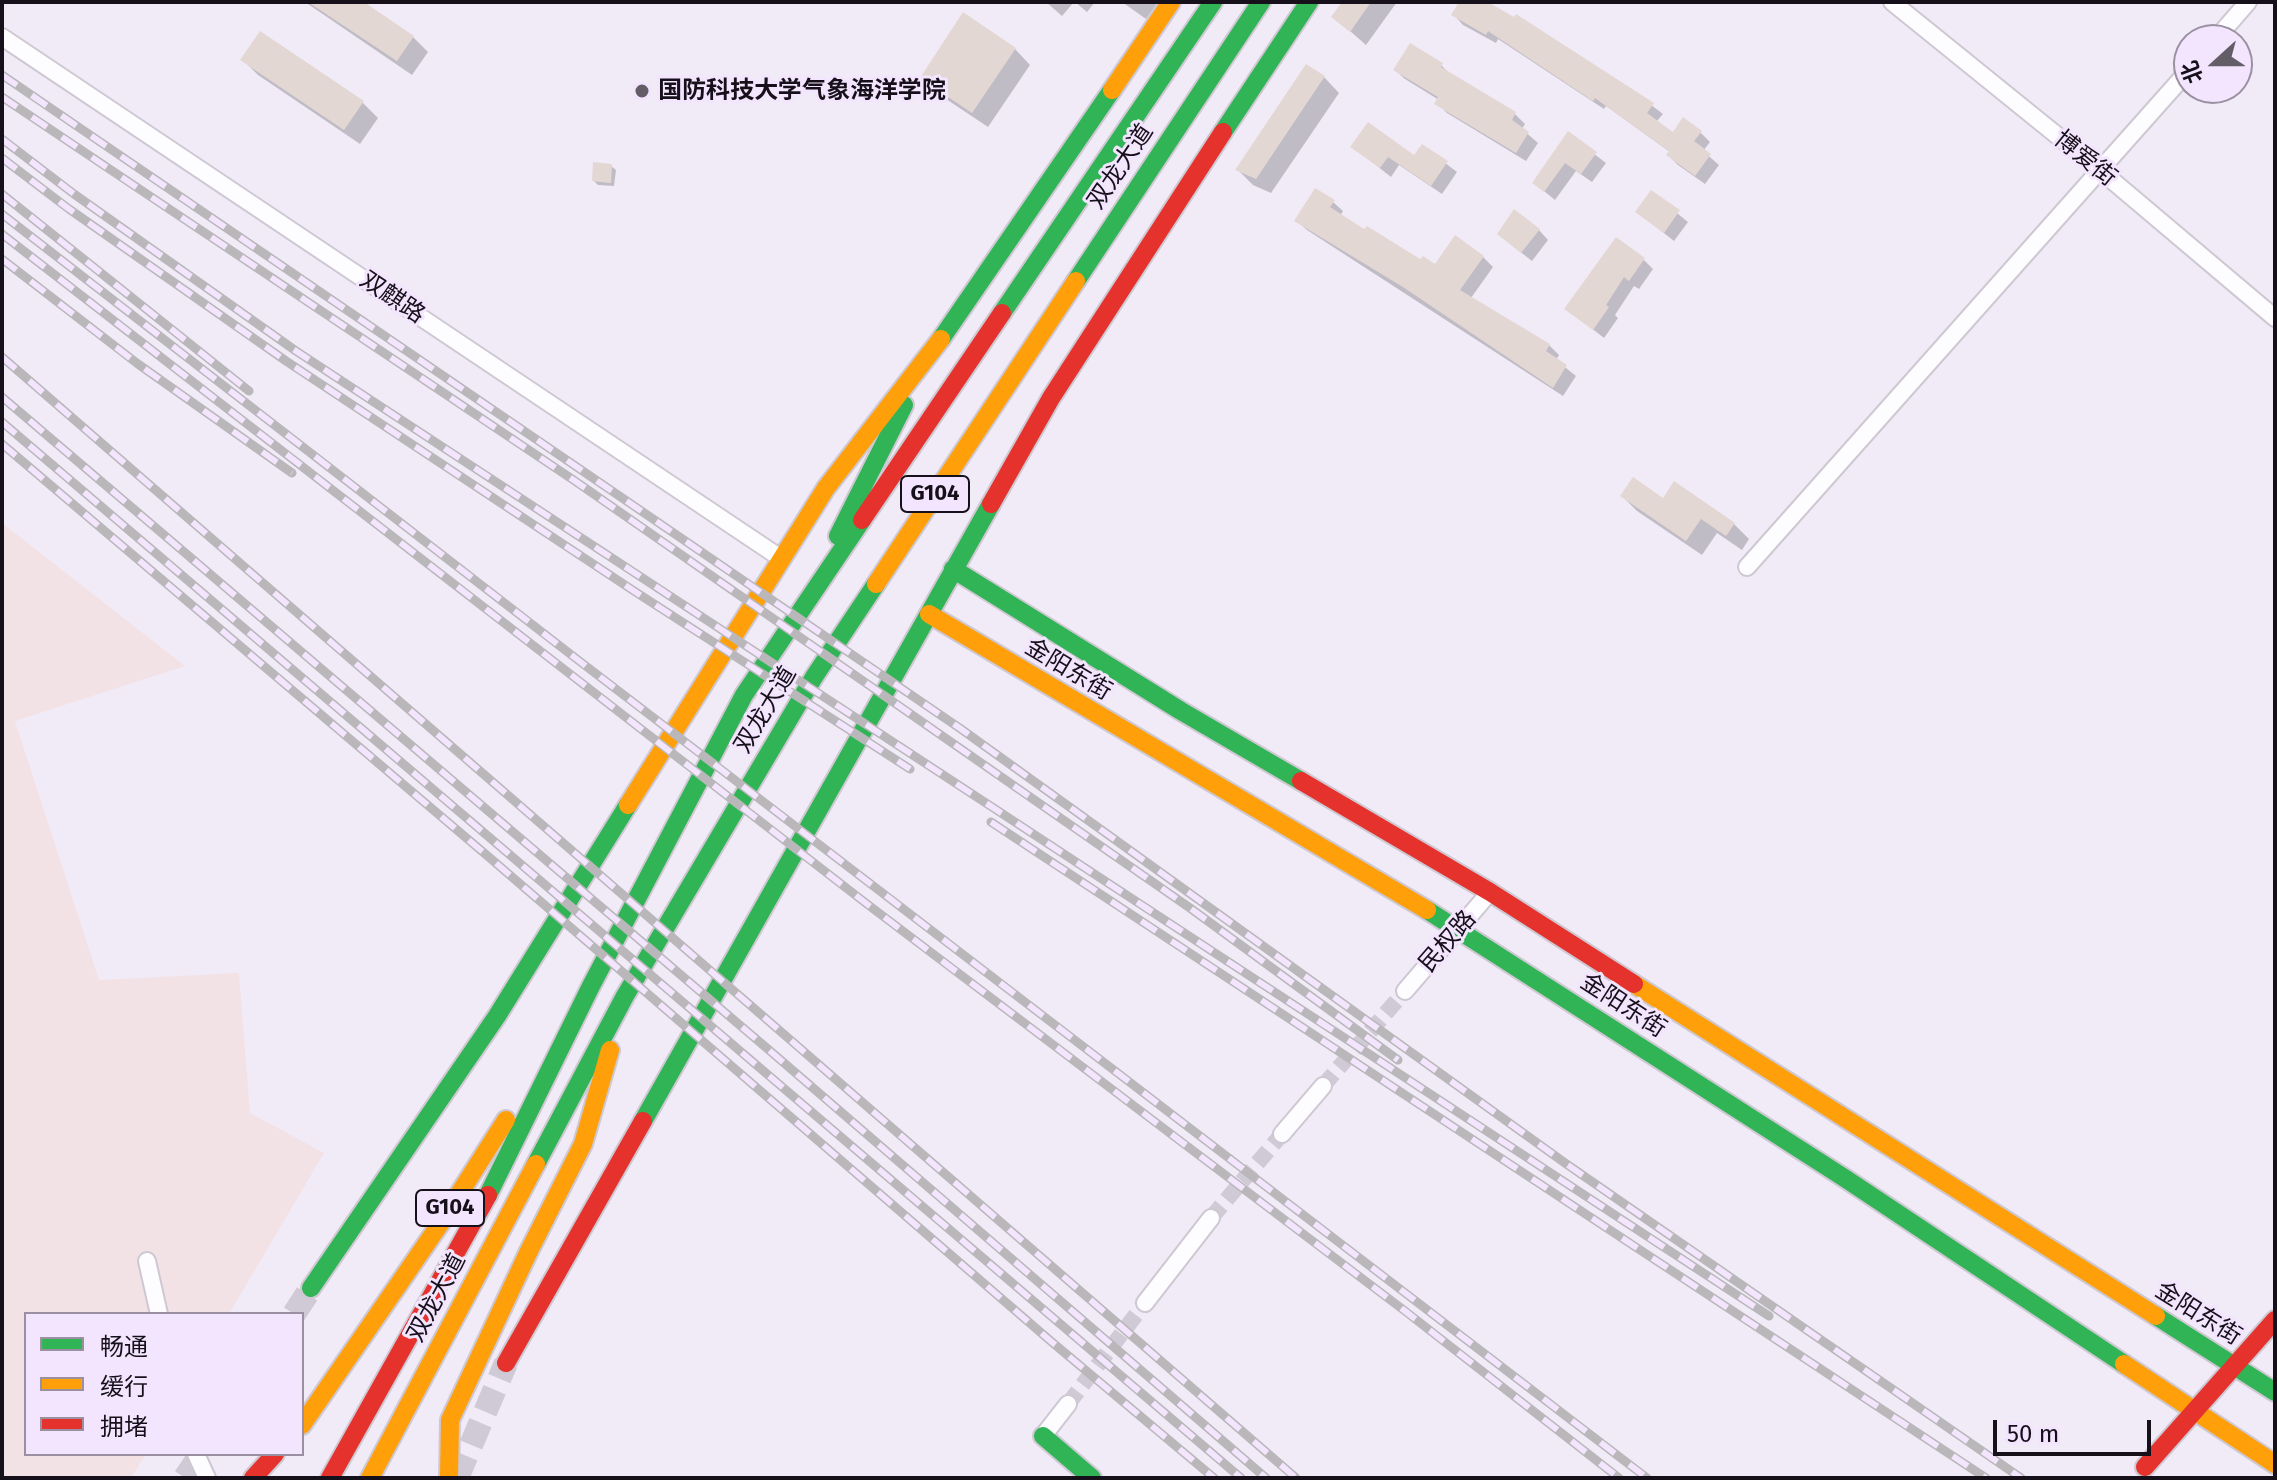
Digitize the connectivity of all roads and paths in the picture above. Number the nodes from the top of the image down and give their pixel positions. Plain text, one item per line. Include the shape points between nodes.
1 (1171, 2) edge
2 (1213, 2) edge
3 (1261, 2) edge
4 (1309, 2) edge
5 (1892, 2) edge
6 (2248, 2) edge
7 (2229, 24) edge
8 (2, 37) edge
9 (2173, 88) edge
10 (2101, 171) junction
11 (2275, 318) edge
12 (929, 356) junction
13 (782, 559) junction
14 (1747, 567) dead end
15 (953, 569) junction
16 (929, 614) junction
17 (798, 616) junction
18 (1490, 892) junction
19 (1459, 929) junction
20 (591, 986) junction
21 (1405, 991) tunnel mouth
22 (625, 996) junction
23 (1323, 1086) tunnel mouth
24 (1282, 1134) tunnel mouth
25 (1211, 1218) tunnel mouth
26 (147, 1261) dead end
27 (311, 1288) tunnel mouth
28 (1145, 1303) tunnel mouth
29 (159, 1312) edge
30 (2275, 1320) edge
31 (506, 1363) tunnel mouth
32 (2235, 1366) junction
33 (2275, 1392) edge
34 (1068, 1404) tunnel mouth
35 (2195, 1411) junction
36 (304, 1422) edge
37 (1043, 1436) joint
38 (197, 1456) edge
39 (273, 1456) edge
40 (2275, 1464) edge
41 (2145, 1467) dead end
42 (207, 1478) edge
43 (253, 1478) edge
44 (330, 1478) edge
45 (370, 1478) edge
46 (449, 1478) edge
47 (1092, 1478) edge

1 - 12 main road
2 - 17 main road, 双龙大道 / G104
3 - 22 main road, 双龙大道 / G104 via 814,677
4 - 15 main road via 1129,274
5 - 10 street, 博爱街
6 - 7 street
8 - 13 street, 双麒路
9 - 10 street
10 - 11 street, 博爱街
10 - 14 street
12 - 13 main road via 826,488
12 - 17 main road
13 - 27 main road via 497,1016
15 - 16 main road
15 - 18 main road, 金阳东街 via 1181,711
16 - 19 main road, 金阳东街
16 - 31 main road
17 - 20 main road, 双龙大道 / G104 via 744,695
18 - 19 street, 民权路
18 - 32 main road, 金阳东街
19 - 21 street, 民权路
19 - 35 main road, 金阳东街
20 - 36 main road, G104 via 440,1224
20 - 44 main road, 双龙大道 via 480,1211
22 - 45 main road, 双龙大道
22 - 46 main road, G104 via 583,1144 450,1420
23 - 24 street
25 - 28 street
26 - 29 street
30 - 32 main road
32 - 33 main road, 金阳东街
32 - 35 main road
34 - 37 street
35 - 40 main road, 金阳东街
35 - 41 main road
37 - 47 main road
38 - 42 street
39 - 43 main road

